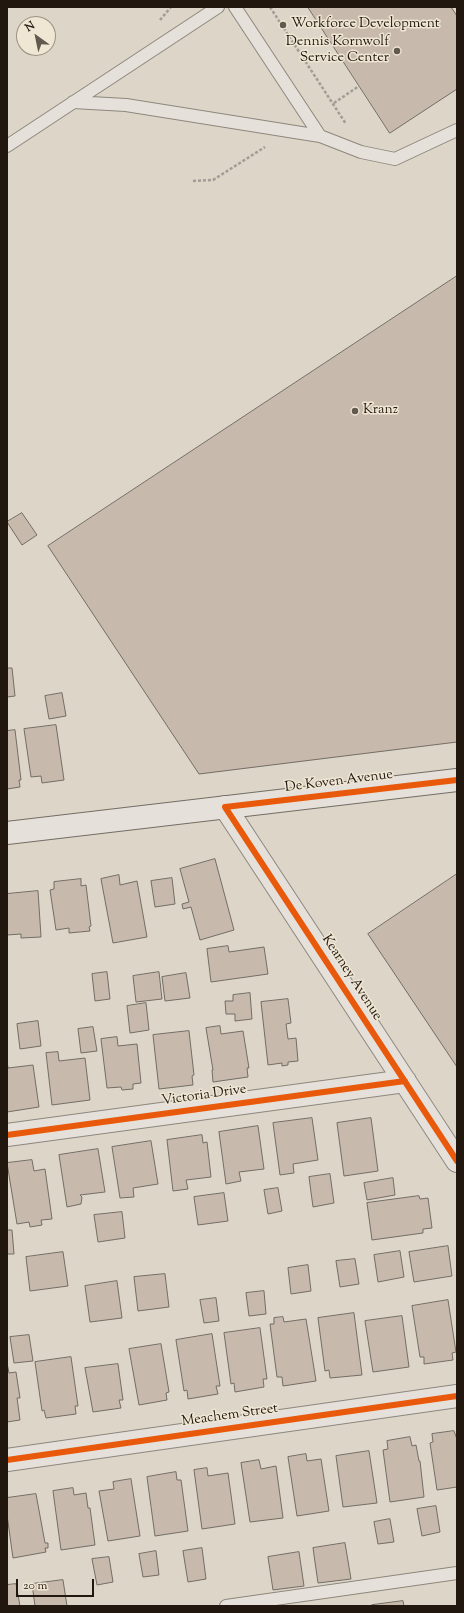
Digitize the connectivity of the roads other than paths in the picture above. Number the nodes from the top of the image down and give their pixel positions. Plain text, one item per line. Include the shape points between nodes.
1 (218, 7) edge
2 (235, 7) edge
3 (73, 102) junction
4 (457, 130) edge
5 (320, 136) junction
6 (7, 146) edge
7 (457, 780) edge
8 (225, 807) junction
9 (7, 833) edge
10 (405, 1081) junction
11 (7, 1135) edge
12 (457, 1161) edge
13 (457, 1396) edge
14 (7, 1460) edge
15 (457, 1573) edge
16 (226, 1606) edge

1 - 3 lane
2 - 5 lane
3 - 5 lane via 126,105
3 - 6 lane
4 - 5 lane via 394,159 362,152
7 - 8 street, De Koven Avenue
8 - 9 street, De Koven Avenue
8 - 10 street, Kearney Avenue
10 - 11 street, Victoria Drive
10 - 12 street, Kearney Avenue
13 - 14 street, Meachem Street
15 - 16 lane

